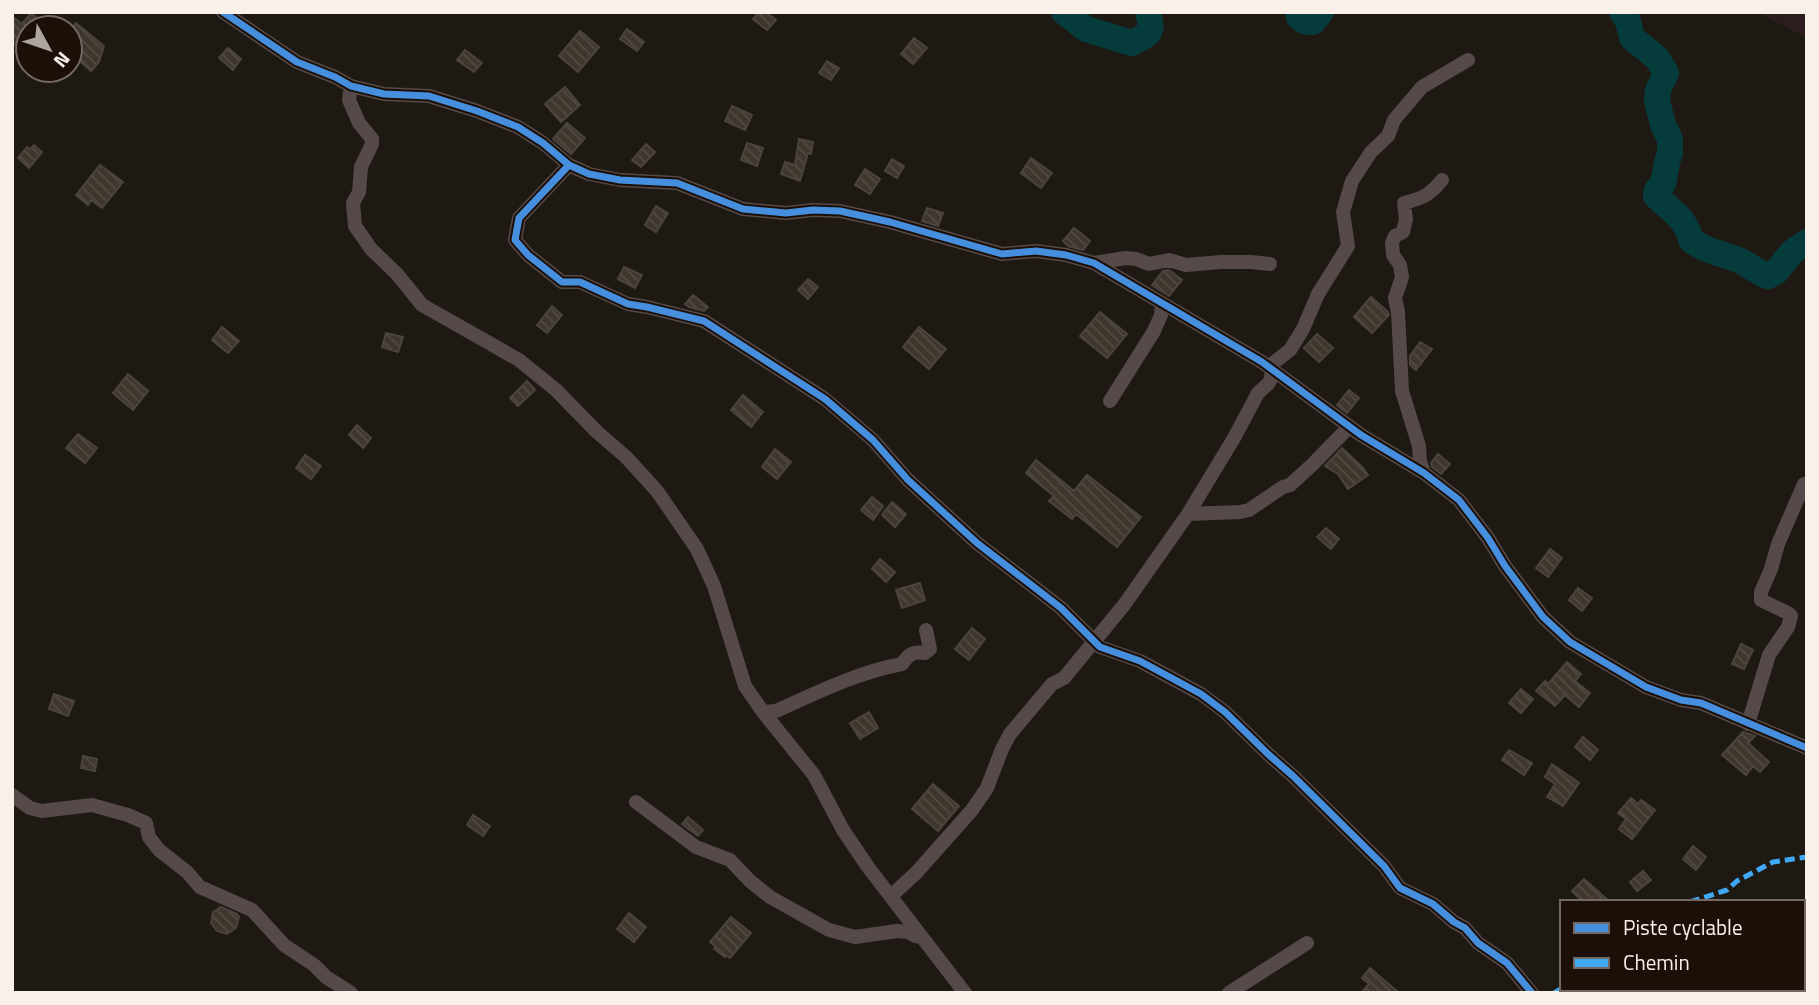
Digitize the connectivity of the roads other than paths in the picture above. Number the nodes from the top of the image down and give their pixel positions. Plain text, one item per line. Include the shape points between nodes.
1 (223, 12) edge
2 (1468, 60) dead end
3 (351, 86) junction
4 (569, 165) junction
5 (1442, 180) dead end
6 (1094, 263) junction
7 (1270, 264) dead end
8 (1162, 303) junction
9 (1271, 369) junction
10 (1110, 401) dead end
11 (1349, 427) junction
12 (1424, 473) junction
13 (1804, 484) dead end
14 (1188, 514) junction
15 (926, 630) dead end
16 (1093, 642) junction
17 (763, 712) junction
18 (1748, 724) junction
19 (1807, 748) edge
20 (12, 795) edge
21 (636, 802) dead end
22 (891, 896) junction
23 (922, 937) junction
24 (1307, 943) dead end
25 (351, 993) edge
26 (965, 993) edge
27 (1229, 993) edge
28 (1532, 993) edge

1 - 3 street via 297,62
2 - 9 street via 1422,87 1352,181 1343,212 1348,246 1303,329
3 - 4 street via 384,94 429,96 477,111 519,127
3 - 17 street via 349,100 372,139 353,203 355,226 422,305 519,360 556,390 657,491 697,549 745,686
4 - 6 street via 620,180 677,184 743,209 840,211 1003,254 1036,251
4 - 16 street via 519,218 515,240 528,255 562,282 580,282 628,304 704,321 825,399 977,543 1061,608
5 - 12 street via 1423,198 1405,202 1403,232 1392,243 1392,256 1402,277 1395,298 1402,391
6 - 7 street via 1126,258 1149,264 1169,260 1186,265 1221,261
6 - 8 street
8 - 9 street
8 - 10 street via 1154,331
9 - 11 street
9 - 14 street via 1271,379 1258,393
11 - 12 street
11 - 14 street via 1290,485 1249,510
12 - 18 street via 1459,500 1543,617 1570,642 1646,687
13 - 18 street via 1761,592 1761,600 1791,616 1769,655
14 - 16 street via 1125,605
15 - 17 street via 930,649 925,653 915,651 902,664
16 - 22 street via 1010,734 987,788 972,810
16 - 28 street via 1140,661 1226,712 1384,866 1400,888 1433,904 1465,928 1507,963
17 - 22 street via 814,775 843,830
18 - 19 street
20 - 25 street via 42,811 92,805 146,823 159,850 200,887 252,910 284,945
21 - 23 street via 696,847 730,860 770,897 829,930 855,937 897,931
22 - 23 street
23 - 26 street
24 - 27 street

